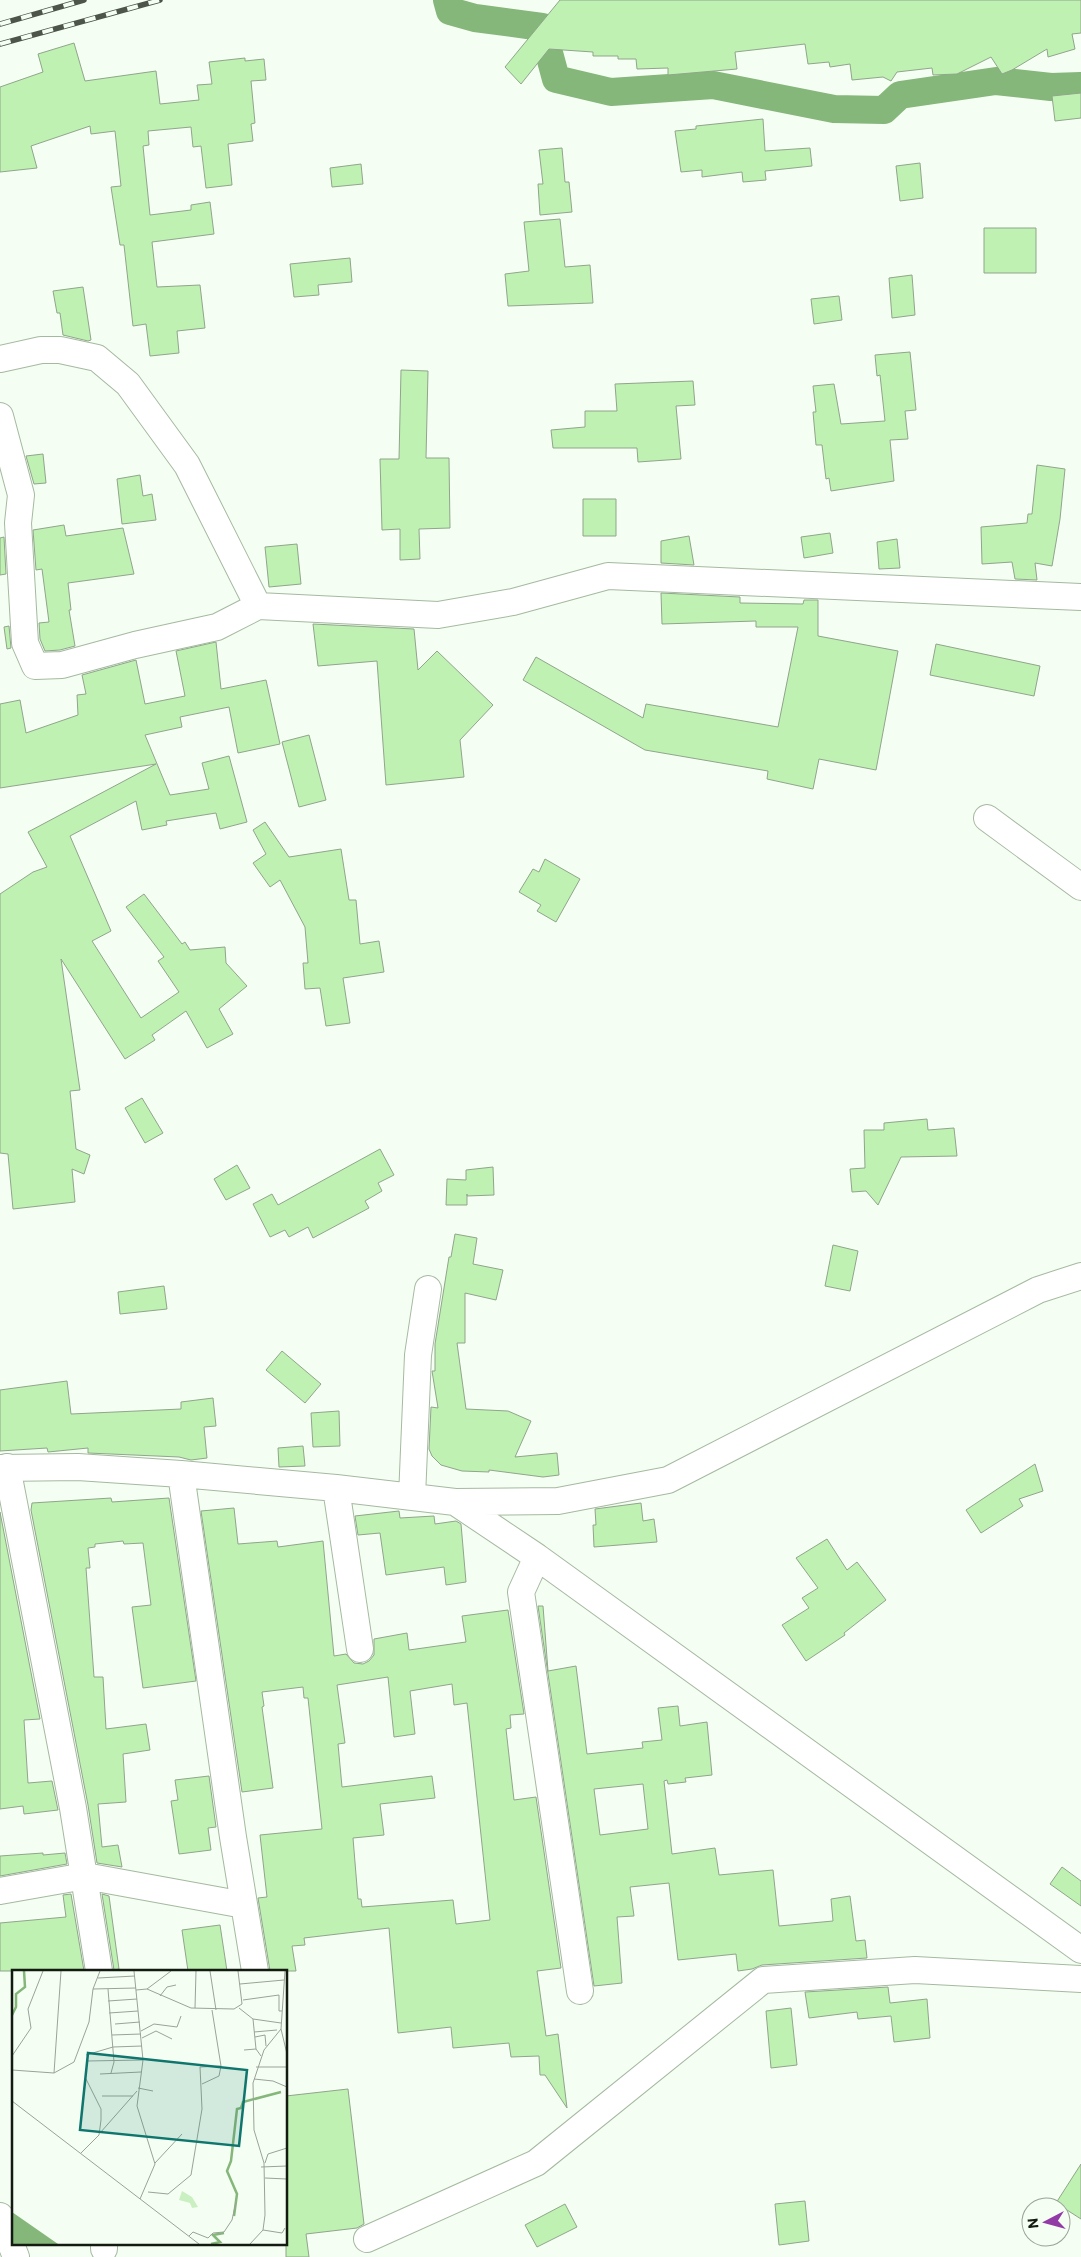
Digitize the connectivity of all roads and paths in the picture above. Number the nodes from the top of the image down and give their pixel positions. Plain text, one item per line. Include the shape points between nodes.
1 (0, 359) edge
2 (0, 416) edge
3 (1081, 597) edge
4 (258, 606) junction
5 (987, 818) dead end
6 (1081, 887) edge
7 (1081, 1276) edge
8 (428, 1289) dead end
9 (3, 1468) edge
10 (181, 1474) junction
11 (336, 1488) junction
12 (412, 1497) junction
13 (498, 1501) junction
14 (455, 1502) junction
15 (505, 1536) junction
16 (537, 1558) junction
17 (521, 1592) junction
18 (360, 1649) dead end
19 (85, 1876) junction
20 (0, 1891) edge
21 (244, 1905) junction
22 (1081, 1950) edge
23 (99, 1970) edge
24 (255, 1970) edge
25 (1081, 1980) edge
26 (580, 1991) dead end
27 (0, 2216) edge
28 (366, 2240) dead end
29 (16, 2257) edge

1 - 4 street via 41,350 60,350 97,358 128,384 187,465
2 - 4 street via 20,495 18,523 25,643 35,666 62,665 217,627
3 - 4 street via 608,576 513,602 438,615
5 - 6 street
7 - 13 street via 1038,1290 668,1480 558,1501
8 - 12 street via 418,1355
9 - 10 street via 78,1467
9 - 19 street
10 - 11 street
10 - 21 street
11 - 12 street
11 - 18 street
12 - 14 street
13 - 14 street
13 - 15 street
14 - 15 street
15 - 16 street
15 - 17 street
16 - 17 street
16 - 22 street
17 - 26 street
19 - 20 street
19 - 21 street
19 - 23 street
21 - 24 street
25 - 28 street via 915,1970 763,1980 536,2163
27 - 29 street

